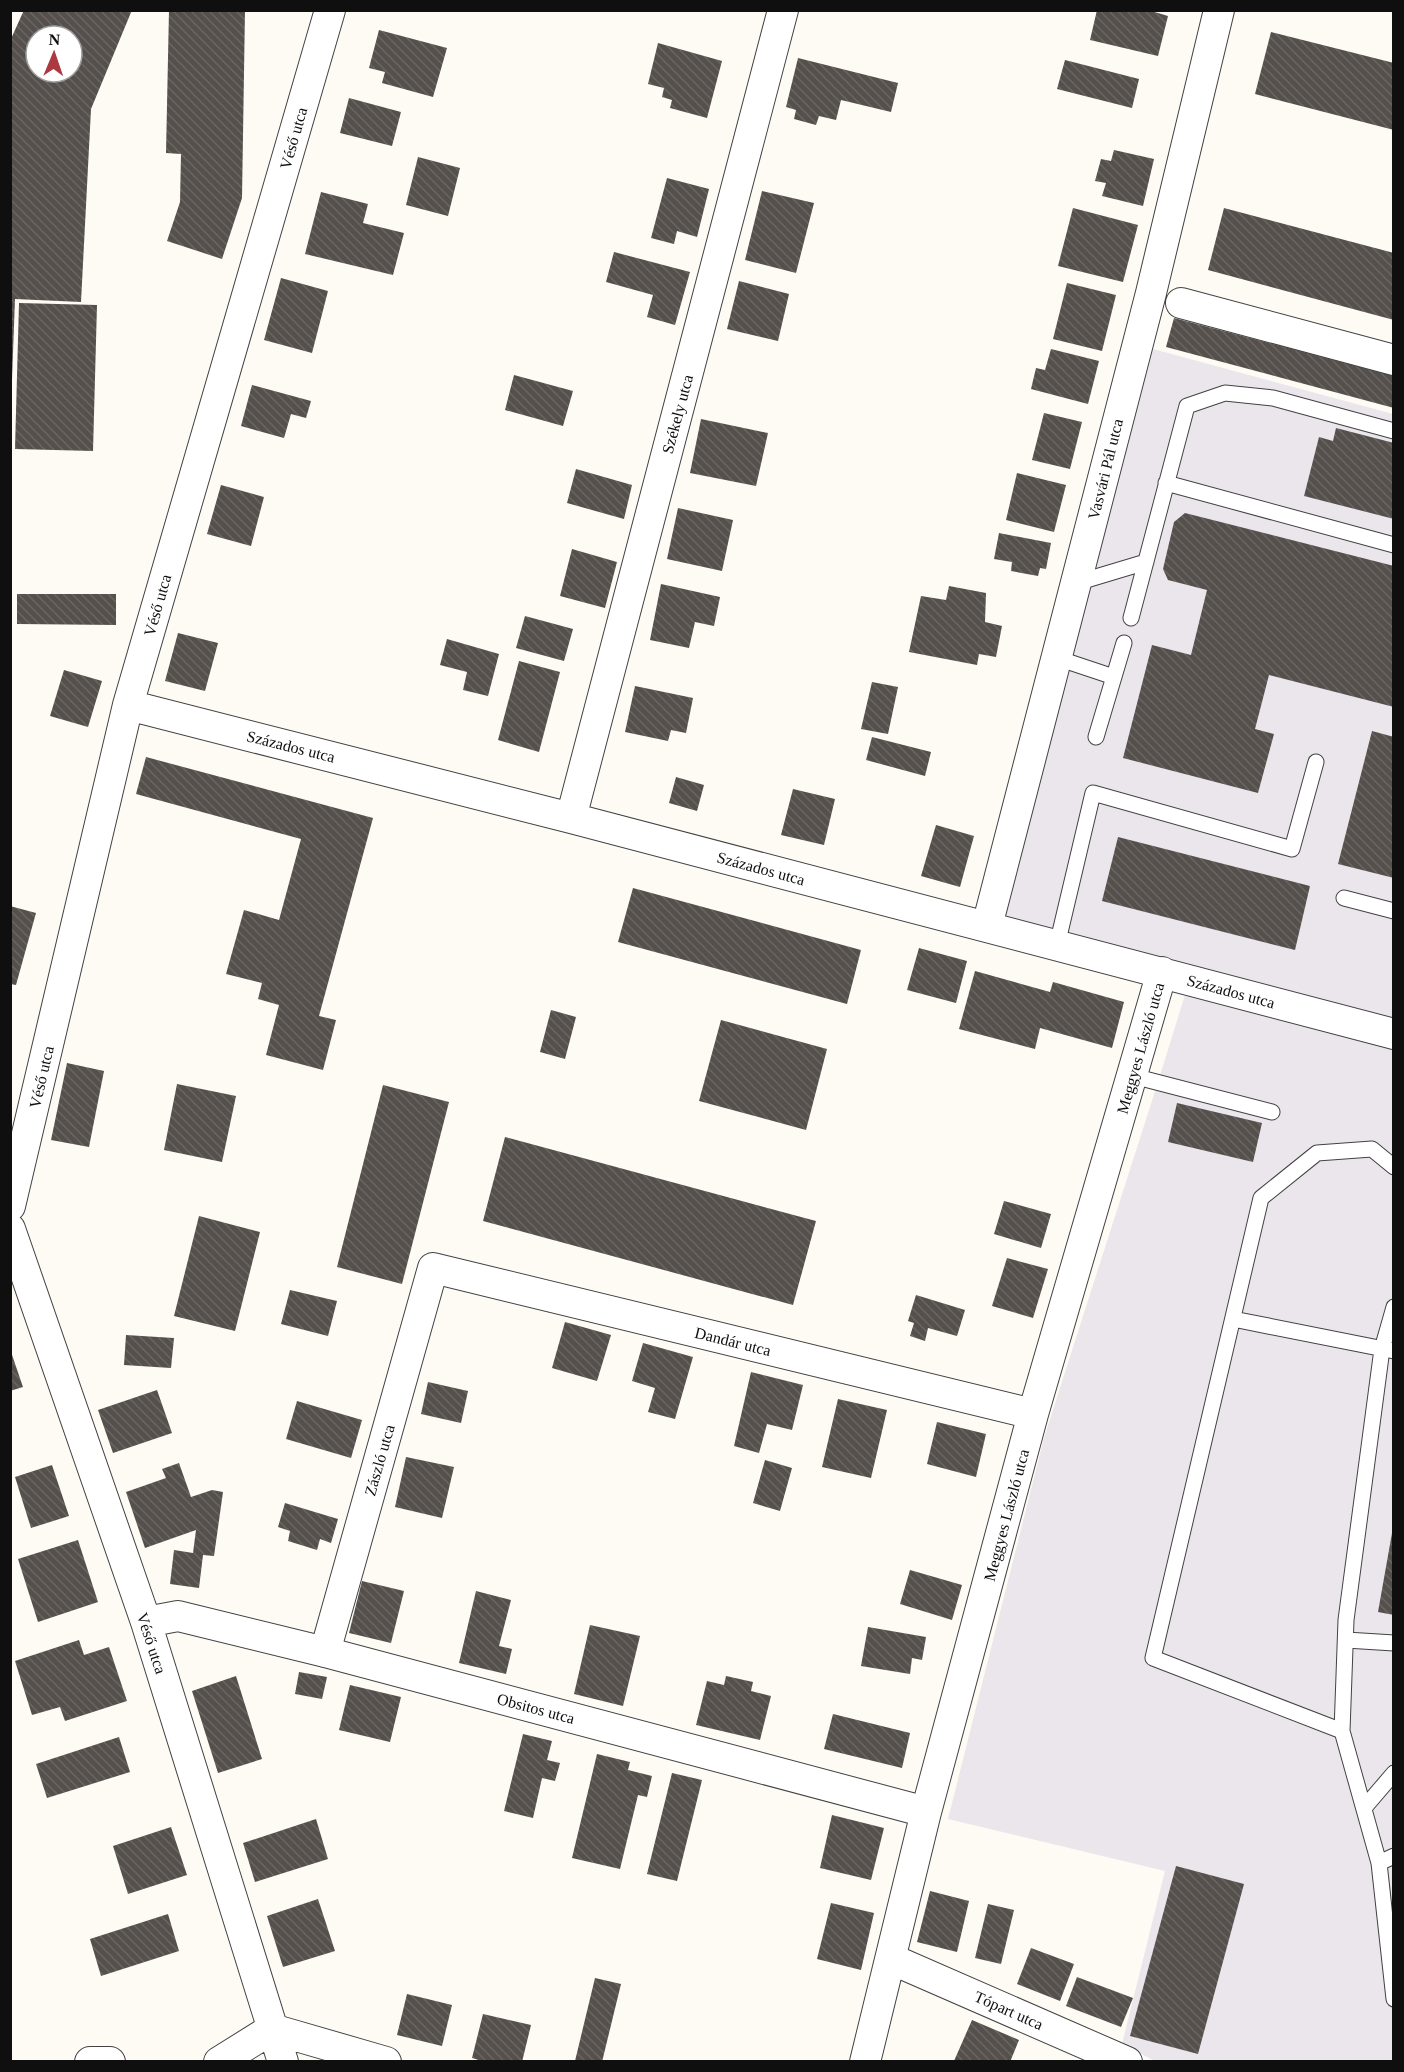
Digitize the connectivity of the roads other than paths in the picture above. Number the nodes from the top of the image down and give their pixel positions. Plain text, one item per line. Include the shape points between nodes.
1 (330, 10) edge
2 (783, 10) edge
3 (1219, 10) edge
4 (1181, 303) dead end
5 (1394, 360) edge
6 (1394, 431) edge
7 (1166, 483) junction
8 (1394, 544) edge
9 (1146, 562) junction
10 (1076, 584) junction
11 (1131, 618) dead end
12 (1124, 643) dead end
13 (1057, 658) junction
14 (1114, 677) junction
15 (128, 705) junction
16 (1096, 737) dead end
17 (1316, 762) dead end
18 (571, 818) junction
19 (1344, 898) dead end
20 (1394, 911) edge
21 (987, 926) junction
22 (1057, 945) junction
23 (1162, 972) junction
24 (1394, 1034) edge
25 (1133, 1076) junction
26 (1272, 1113) dead end
27 (1394, 1167) edge
28 (10, 1206) edge
29 (10, 1228) edge
30 (434, 1268) joint
31 (1394, 1307) edge
32 (1233, 1319) junction
33 (1388, 1350) edge
34 (1033, 1414) junction
35 (146, 1622) junction
36 (1346, 1640) junction
37 (1394, 1643) edge
38 (325, 1652) junction
39 (1342, 1731) junction
40 (1394, 1773) edge
41 (1364, 1808) junction
42 (926, 1812) junction
43 (1394, 1856) edge
44 (1379, 1863) junction
45 (891, 1959) junction
46 (1394, 1999) edge
47 (272, 2029) junction
48 (90, 2061) edge
49 (110, 2061) edge
50 (219, 2061) edge
51 (283, 2061) edge
52 (386, 2061) edge
53 (865, 2061) edge
54 (1127, 2061) edge

1 - 15 street, Véső utca
2 - 18 street, Székely utca
3 - 10 street, Vasvári Pál utca
4 - 5 street
6 - 7 lane via 1273,398 1225,393 1186,406
7 - 8 lane
7 - 9 lane
9 - 10 lane
9 - 11 lane
10 - 13 street, Vasvári Pál utca
12 - 14 lane
13 - 14 lane
13 - 21 street, Vasvári Pál utca
14 - 16 lane
15 - 18 street, Százados utca
15 - 28 street, Véső utca
17 - 22 lane via 1292,849 1093,793
18 - 21 street, Százados utca
19 - 20 lane
21 - 22 street, Százados utca
22 - 23 street, Százados utca
23 - 24 street, Százados utca
23 - 25 street, Meggyes László utca
25 - 26 lane
25 - 34 street, Meggyes László utca
27 - 32 lane via 1372,1149 1317,1153 1261,1198
29 - 35 street, Véső utca
30 - 34 street, Dandár utca
30 - 38 street, Zászló utca
31 - 33 lane
32 - 33 lane
32 - 39 lane via 1153,1658
33 - 36 lane
34 - 42 street, Meggyes László utca
35 - 38 street, Obsitos utca via 178,1616
35 - 47 street, Véső utca
36 - 37 lane
36 - 39 lane
38 - 42 street, Obsitos utca
39 - 41 lane
40 - 41 lane
41 - 44 lane
42 - 45 street, Meggyes László utca
43 - 44 lane
44 - 46 lane
45 - 53 street, Meggyes László utca
45 - 54 street, Tópart utca
47 - 50 street
47 - 51 street, Véső utca
47 - 52 street
48 - 49 street

